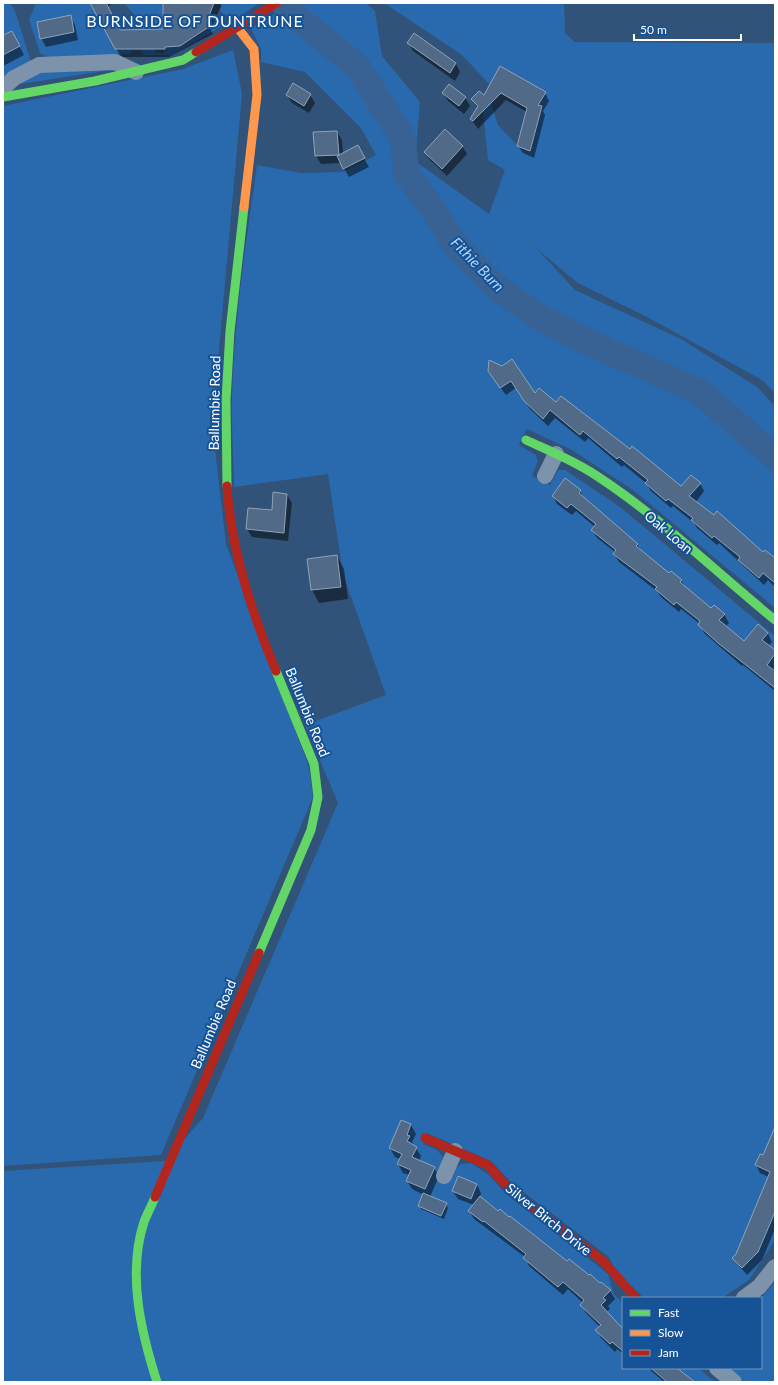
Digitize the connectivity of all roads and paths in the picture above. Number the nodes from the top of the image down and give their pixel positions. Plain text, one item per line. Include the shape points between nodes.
1 (277, 3) edge
2 (237, 28) junction
3 (136, 72) junction
4 (3, 88) edge
5 (3, 97) edge
6 (526, 440) dead end
7 (556, 454) junction
8 (545, 476) dead end
9 (775, 620) edge
10 (425, 1138) dead end
11 (455, 1151) junction
12 (444, 1176) dead end
13 (775, 1267) edge
14 (635, 1297) edge
15 (745, 1297) edge
16 (718, 1369) edge
17 (157, 1382) edge
18 (734, 1382) edge

1 - 2 street
2 - 3 street via 183,60
2 - 17 street, Ballumbie Road via 254,49 257,95 230,331 226,400 227,488 235,547 248,594 265,644 314,764 319,784 319,803 311,830 144,1223 137,1259 139,1312
3 - 4 street via 115,62 39,65 14,78
3 - 5 street
6 - 7 street, Oak Loan
7 - 8 street
7 - 9 street, Oak Loan via 595,476 634,503
10 - 11 street, Silver Birch Drive
11 - 12 street
11 - 14 street, Silver Birch Drive via 488,1165 509,1189 603,1261
13 - 15 street via 759,1287
16 - 18 street

